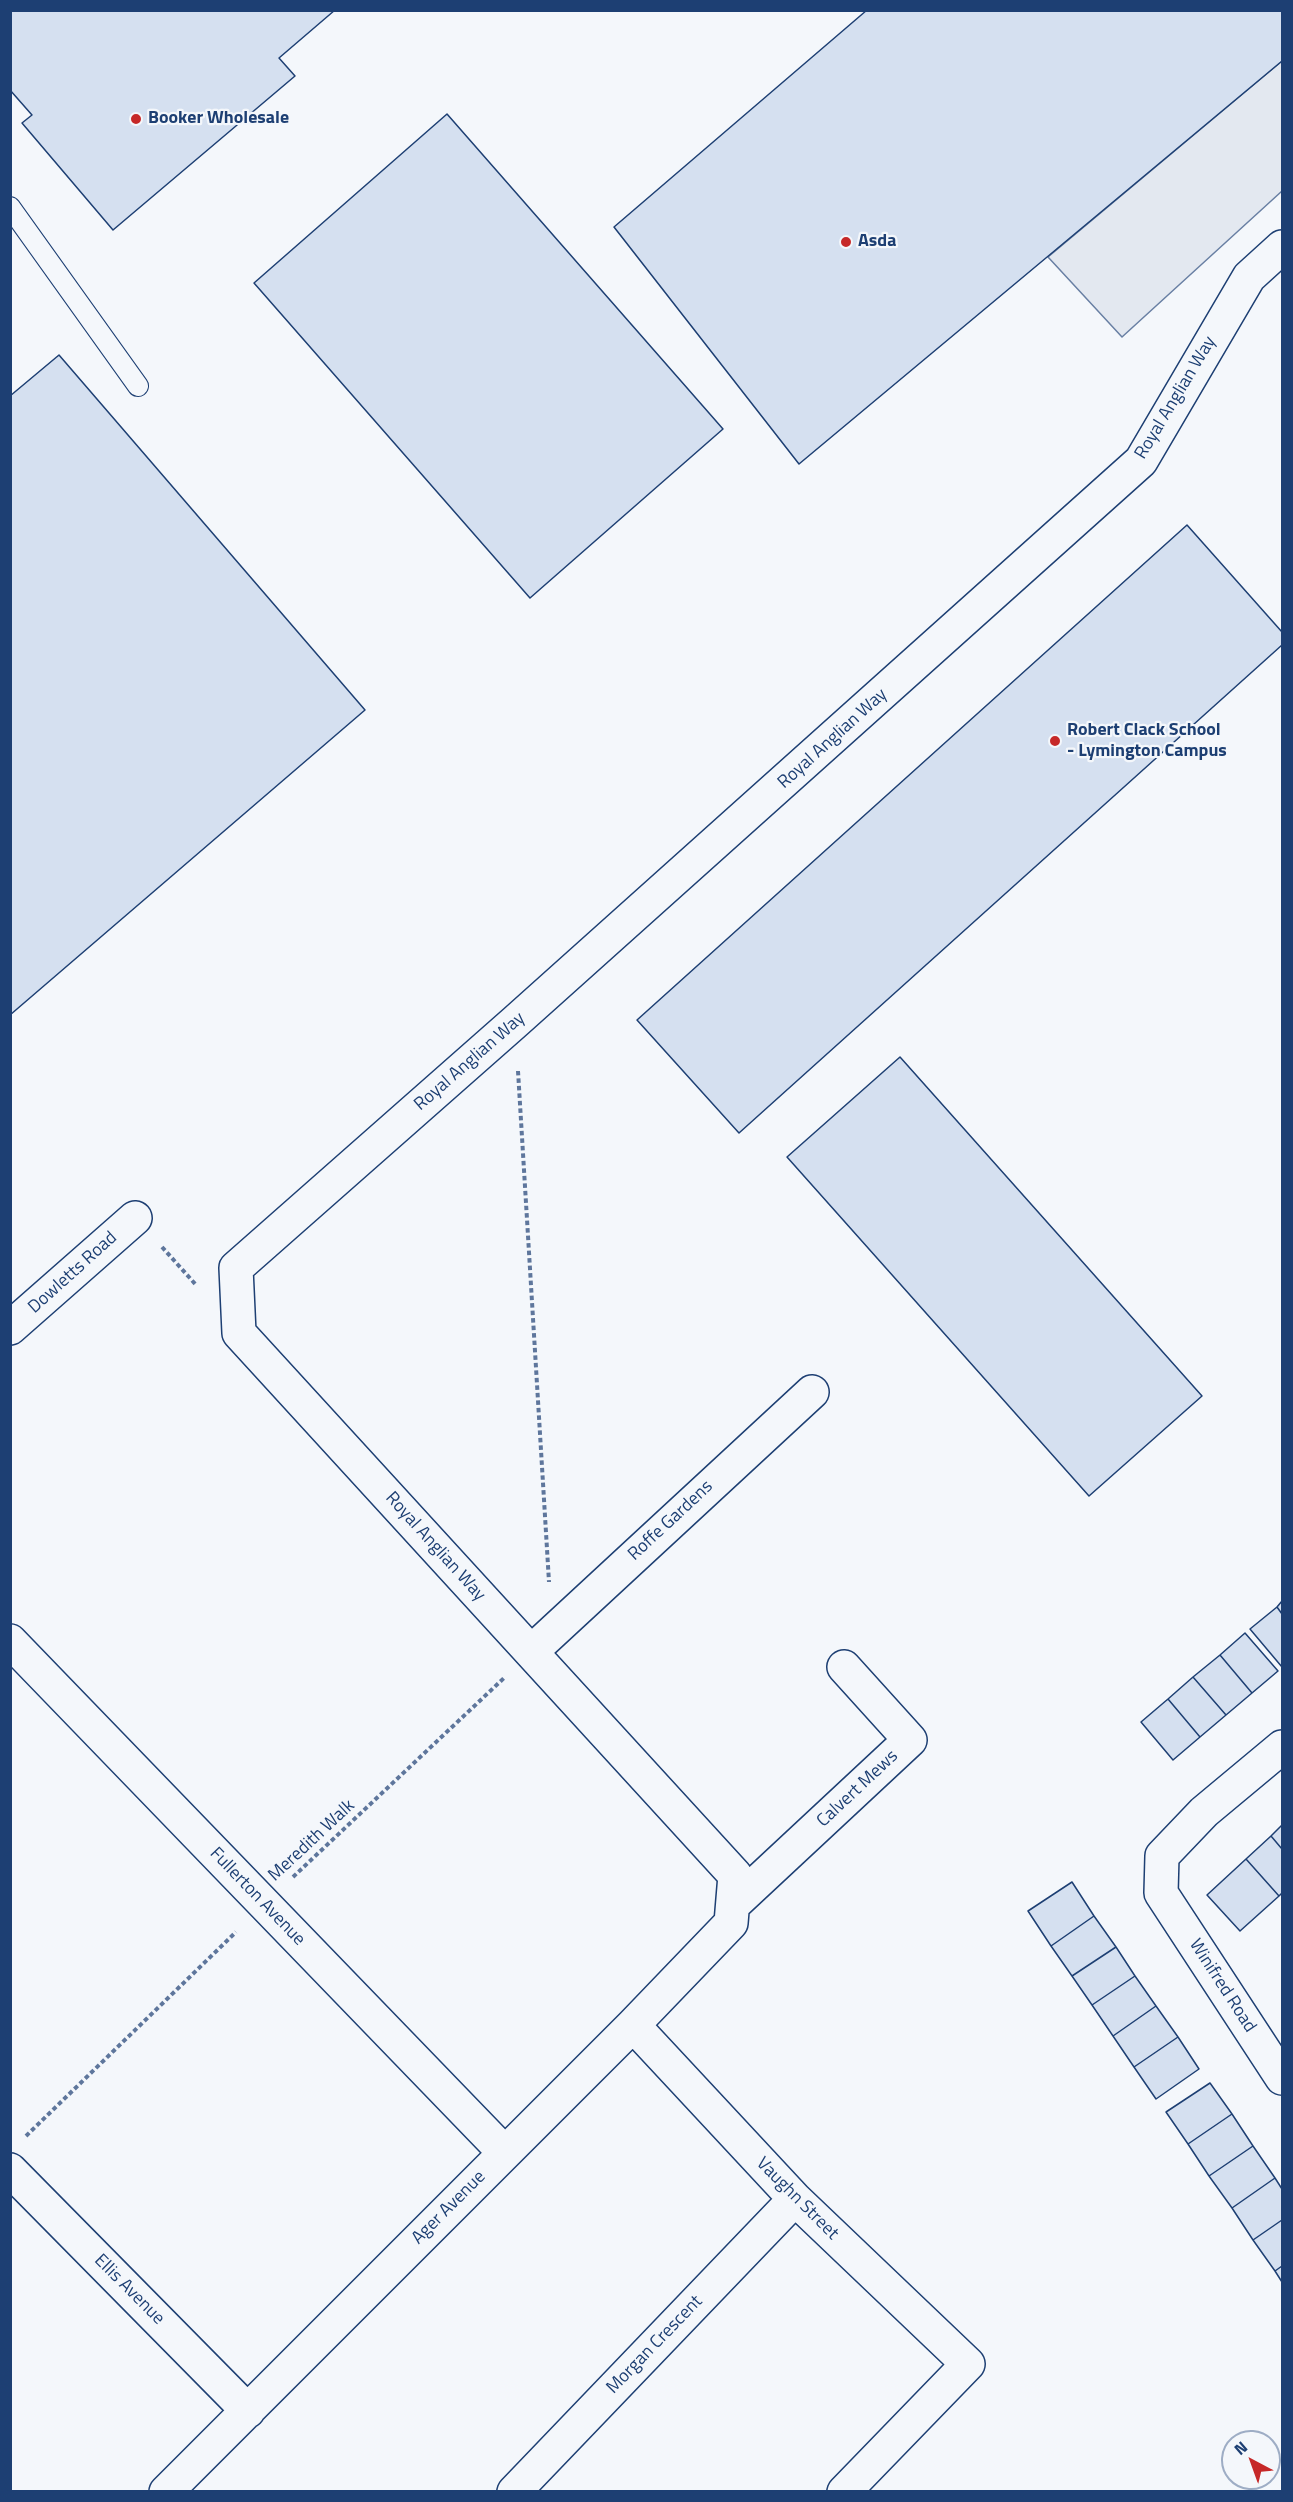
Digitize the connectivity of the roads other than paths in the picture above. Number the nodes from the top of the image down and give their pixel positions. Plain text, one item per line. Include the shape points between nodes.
1 (10, 207) edge
2 (1282, 247) edge
3 (138, 386) dead end
4 (135, 1218) road end
5 (10, 1328) edge
6 (812, 1392) dead end
7 (10, 1641) edge
8 (542, 1642) junction
9 (844, 1667) dead end
10 (1282, 1747) edge
11 (732, 1914) junction
12 (633, 2025) junction
13 (1282, 2078) edge
14 (504, 2152) junction
15 (15, 2156) edge
16 (795, 2199) junction
17 (248, 2411) junction
18 (166, 2492) edge
19 (514, 2492) edge
20 (844, 2492) edge

1 - 3 lane
2 - 8 street, Royal Anglian Way via 1249,277 1142,460 236,1268 239,1333
4 - 5 street, Dowletts Road
6 - 8 street, Roffe Gardens
7 - 14 street, Fullerton Avenue
8 - 11 street, Royal Anglian Way via 735,1875
9 - 11 street, Calvert Mews via 910,1740
10 - 13 street, Winifred Road via 1204,1812 1162,1856 1161,1893
11 - 12 street, Ager Avenue
12 - 14 street, Ager Avenue
12 - 16 street, Vaughn Street
14 - 17 street, Ager Avenue
15 - 17 street, Ellis Avenue
16 - 19 street, Morgan Crescent
16 - 20 street, Vaughn Street via 968,2364
17 - 18 street, Ager Avenue

